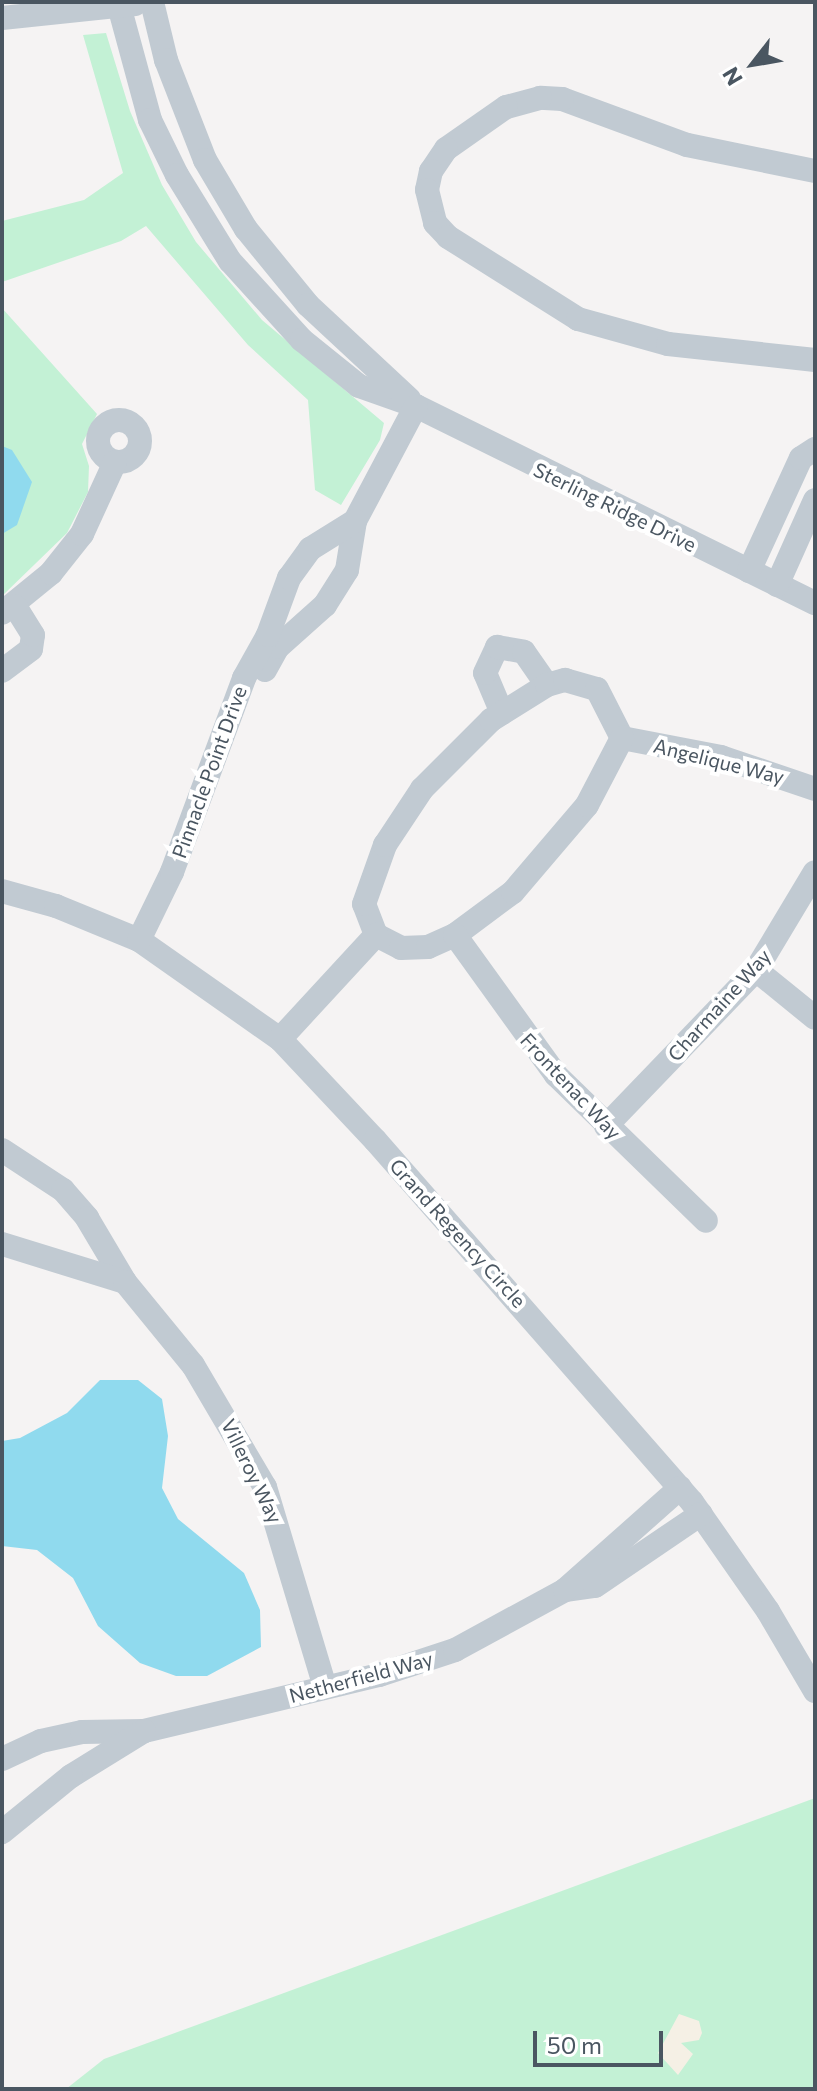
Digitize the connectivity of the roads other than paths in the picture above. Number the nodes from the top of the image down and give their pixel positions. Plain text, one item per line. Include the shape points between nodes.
1 (152, 2) edge
2 (127, 4) edge
3 (2, 18) edge
4 (815, 171) edge
5 (815, 360) edge
6 (416, 406) junction
7 (815, 449) edge
8 (115, 462) dead end
9 (815, 500) edge
10 (355, 521) junction
11 (749, 571) junction
12 (777, 585) junction
13 (815, 603) edge
14 (280, 605) junction
15 (9, 610) edge
16 (306, 619) junction
17 (2, 671) edge
18 (547, 685) junction
19 (237, 706) junction
20 (502, 713) junction
21 (622, 738) junction
22 (815, 789) edge
23 (815, 872) edge
24 (2, 891) edge
25 (376, 935) junction
26 (455, 935) junction
27 (139, 940) junction
28 (756, 970) junction
29 (815, 1018) edge
30 (280, 1039) junction
31 (606, 1126) junction
32 (2, 1150) edge
33 (706, 1221) dead end
34 (2, 1244) edge
35 (125, 1282) junction
36 (680, 1488) junction
37 (701, 1514) junction
38 (565, 1590) junction
39 (325, 1687) junction
40 (815, 1691) edge
41 (144, 1731) junction
42 (2, 1759) edge
43 (2, 1832) edge

1 - 6 street, Sterling Ridge Drive via 166,60 205,160 246,229 308,305
2 - 3 street
2 - 6 street, Sterling Ridge Drive via 150,120 230,261 302,340 359,386
4 - 5 street via 687,145 562,99 540,98 506,107 446,149 431,171 427,190 435,223 448,237 578,319 668,344
6 - 10 street
6 - 11 street, Sterling Ridge Drive
7 - 11 street via 801,458
8 - 15 street via 82,534
9 - 12 street
10 - 14 street, Pinnacle Point Drive via 310,549 289,578
10 - 16 street via 347,570 325,605
11 - 12 street, Sterling Ridge Drive
12 - 13 street, Sterling Ridge Drive
14 - 16 street
14 - 19 street, Pinnacle Point Drive via 244,678
15 - 17 street via 33,635 31,649
16 - 19 street via 278,647
18 - 20 street
18 - 20 street via 524,652 497,647 485,673
18 - 21 street via 565,680 597,689
19 - 27 street, Pinnacle Point Drive via 172,872
20 - 25 street via 422,789 385,845 364,904
21 - 22 street, Angelique Way via 721,757
21 - 26 street via 587,805 549,856 513,892
23 - 28 street, Charmaine Way
24 - 27 street, Grand Regency Circle via 56,906
25 - 26 street via 401,948 428,947
25 - 30 street
26 - 31 street, Frontenac Way via 534,1050
27 - 30 street, Grand Regency Circle
28 - 29 street
28 - 31 street, Charmaine Way
30 - 36 street, Grand Regency Circle
31 - 33 street, Frontenac Way
32 - 35 street, Villeroy Way via 63,1190 87,1218
34 - 35 street
35 - 39 street, Villeroy Way via 193,1365 260,1477 289,1557
36 - 37 street, Grand Regency Circle
36 - 38 street, Netherfield Way
37 - 38 street, Netherfield Way via 595,1586
37 - 40 street, Grand Regency Circle
38 - 39 street, Netherfield Way via 455,1650
39 - 41 street, Netherfield Way
41 - 42 street, Netherfield Way via 82,1732 41,1741
41 - 43 street, Netherfield Way via 71,1776

